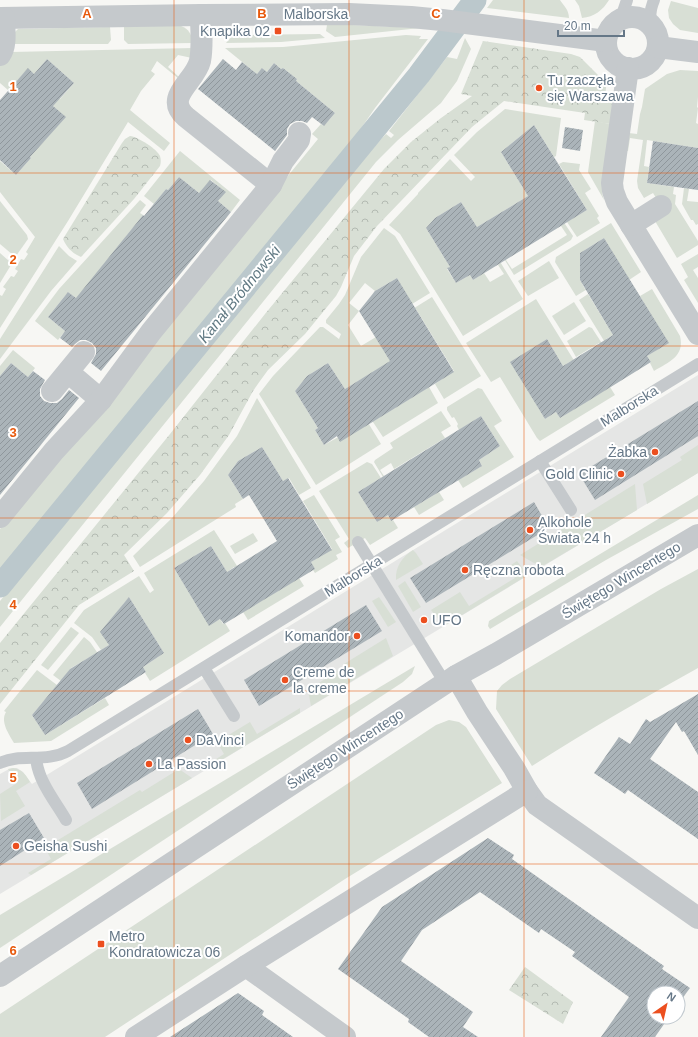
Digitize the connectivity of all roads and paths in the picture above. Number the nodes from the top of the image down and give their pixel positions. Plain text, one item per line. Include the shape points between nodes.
1 (627, 0) edge
2 (654, 0) edge
3 (267, 7) edge
4 (64, 8) edge
5 (201, 15) junction
6 (2, 18) edge
7 (619, 20) junction
8 (656, 37) junction
9 (606, 41) junction
10 (698, 52) edge
11 (0, 55) edge
12 (628, 68) junction
13 (299, 133) dead end
14 (270, 185) junction
15 (661, 206) dead end
16 (631, 225) junction
17 (698, 334) edge
18 (84, 352) dead end
19 (698, 364) edge
20 (68, 372) junction
21 (52, 391) dead end
22 (101, 400) junction
23 (540, 461) junction
24 (571, 510) dead end
25 (0, 517) edge
26 (698, 534) edge
27 (358, 542) dead end
28 (372, 564) junction
29 (204, 668) junction
30 (450, 680) junction
31 (234, 716) dead end
32 (36, 758) junction
33 (0, 763) edge
34 (527, 791) junction
35 (66, 820) dead end
36 (698, 918) edge
37 (246, 966) junction
38 (0, 976) edge
39 (136, 1037) edge
40 (345, 1037) edge

1 - 7 lane
2 - 8 lane via 650,20
3 - 5 street, Malborska
3 - 9 street, Malborska via 442,20
4 - 5 street, Malborska
4 - 6 street, Malborska
5 - 14 street via 200,62 180,94 178,102 181,112
6 - 11 street via 4,43
7 - 8 street via 636,17 647,22
7 - 9 street via 609,30
8 - 10 street
8 - 12 street via 653,58 648,64
9 - 12 street via 606,48 613,60
12 - 16 street via 612,184 617,202
13 - 14 street via 299,140 283,161
14 - 22 street via 151,332
15 - 16 street
16 - 17 street
18 - 20 street
19 - 23 lane, Malborska
20 - 21 street
20 - 22 street
22 - 25 street via 54,451
23 - 24 lane
23 - 28 lane, Malborska
26 - 30 street, Świętego Wincentego
27 - 28 lane
28 - 29 lane, Malborska
28 - 30 lane
29 - 31 lane
29 - 32 lane, Malborska via 68,751 53,757
30 - 34 street via 477,712
30 - 38 street, Świętego Wincentego
32 - 33 lane, Malborska
32 - 35 lane via 42,780
34 - 36 street via 538,805
34 - 37 street
37 - 39 street
37 - 40 street

